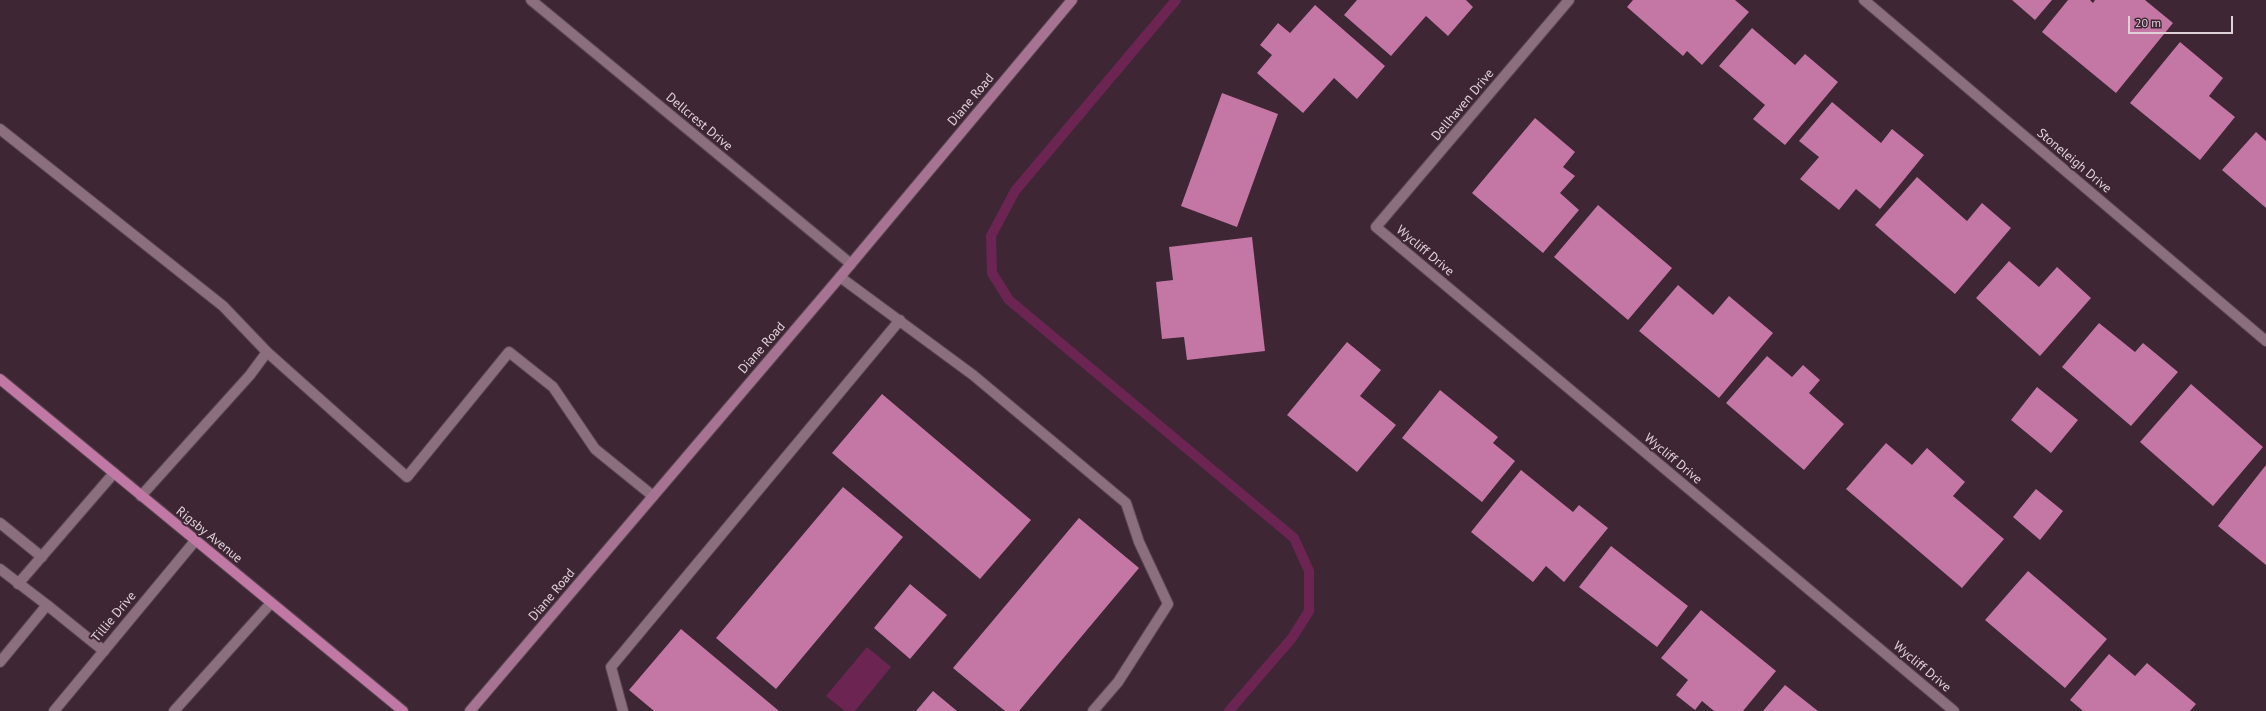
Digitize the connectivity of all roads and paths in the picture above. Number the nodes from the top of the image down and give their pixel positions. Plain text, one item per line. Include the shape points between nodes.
1 (531, 0) edge
2 (1072, 0) edge
3 (1570, 0) edge
4 (1864, 0) edge
5 (0, 129) edge
6 (1376, 227) joint
7 (851, 264) junction
8 (840, 277) junction
9 (900, 320) junction
10 (2266, 341) edge
11 (267, 352) junction
12 (0, 379) edge
13 (114, 473) junction
14 (141, 496) junction
15 (653, 496) junction
16 (0, 523) edge
17 (195, 541) junction
18 (42, 557) junction
19 (0, 569) edge
20 (18, 584) junction
21 (271, 603) junction
22 (47, 605) junction
23 (104, 651) junction
24 (0, 662) edge
25 (54, 711) edge
26 (174, 711) edge
27 (403, 711) edge
28 (470, 711) edge
29 (623, 711) edge
30 (1093, 711) edge
31 (1954, 711) edge

1 - 7 street, Dellcrest Drive
2 - 7 street, Diane Road
3 - 6 street, Dellhaven Drive
4 - 10 street, Stoneleigh Drive
5 - 11 street via 223,306
6 - 31 street, Wycliff Drive
7 - 8 street, Diane Road
8 - 9 street
8 - 15 street, Diane Road
9 - 29 street via 611,667
9 - 30 street via 973,375 1126,503 1139,542 1168,604 1118,682
11 - 14 street via 250,375
11 - 15 street via 407,477 510,352 553,387 595,449
12 - 13 main road, Rigsby Avenue
13 - 14 main road, Rigsby Avenue
13 - 18 street
14 - 17 main road, Rigsby Avenue
15 - 28 street, Diane Road
16 - 18 street
17 - 21 main road, Rigsby Avenue
17 - 23 street, Tillie Drive
18 - 20 street
19 - 20 street
20 - 22 street
21 - 26 street
21 - 27 main road, Rigsby Avenue
22 - 23 street
22 - 24 street
23 - 25 street, Tillie Drive

